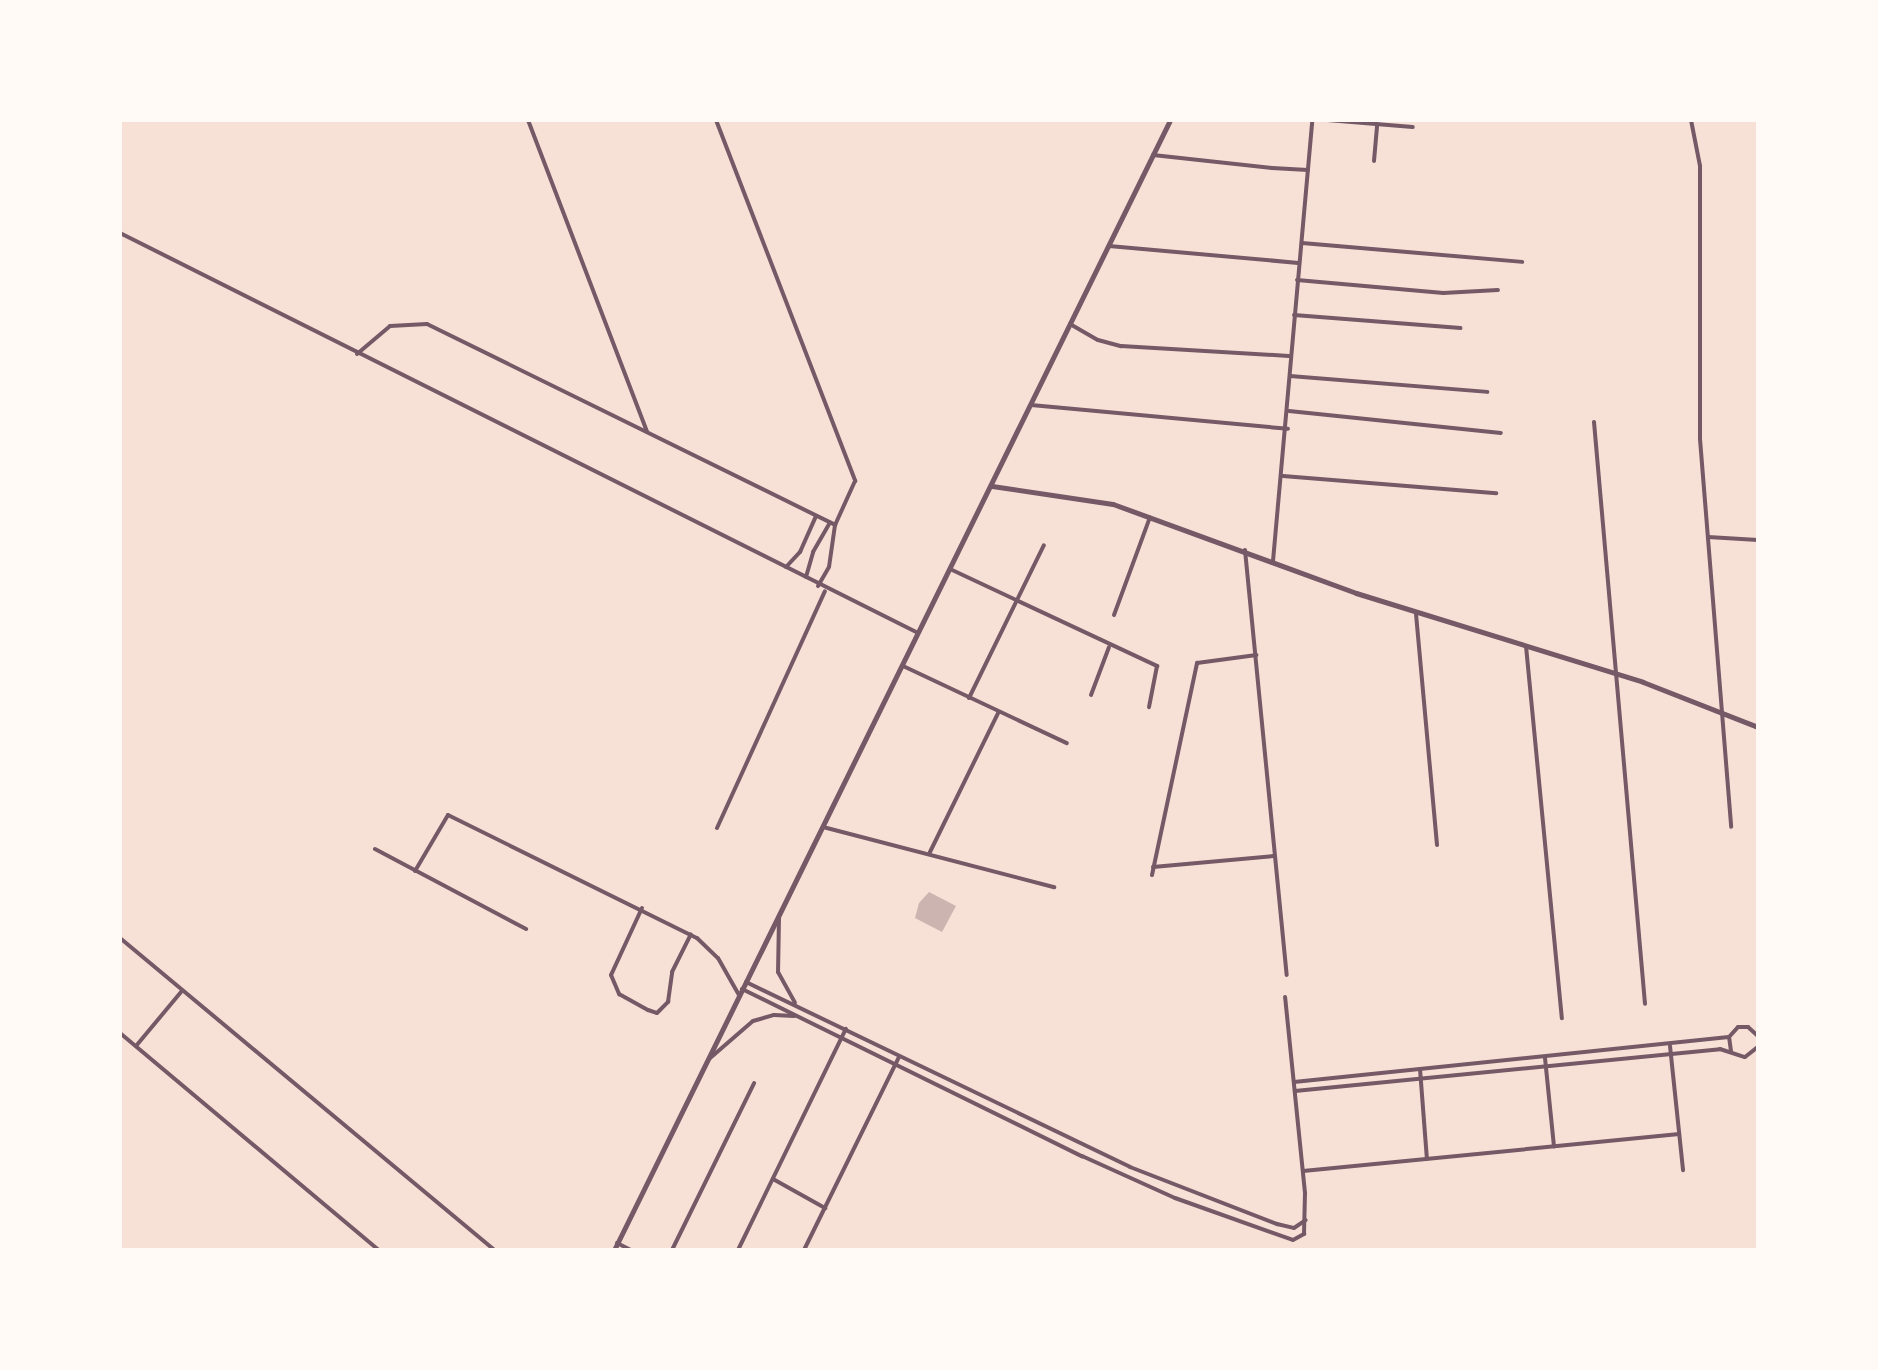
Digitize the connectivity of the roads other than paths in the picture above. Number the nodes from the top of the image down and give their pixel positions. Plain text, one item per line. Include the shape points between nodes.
1 (528, 120) edge
2 (716, 120) edge
3 (1170, 120) edge
4 (1312, 120) edge
5 (1327, 120) edge
6 (1691, 120) edge
7 (1377, 124) junction
8 (1414, 127) dead end
9 (1153, 155) junction
10 (1374, 162) dead end
11 (1308, 170) junction
12 (120, 233) edge
13 (1300, 243) junction
14 (1109, 246) junction
15 (1298, 262) junction
16 (1522, 262) dead end
17 (1297, 280) junction
18 (1498, 290) dead end
19 (1294, 316) junction
20 (1070, 324) junction
21 (1460, 328) dead end
22 (357, 354) junction
23 (1291, 356) junction
24 (1290, 376) junction
25 (1486, 392) dead end
26 (1031, 405) junction
27 (1289, 411) junction
28 (1594, 422) dead end
29 (1288, 429) junction
30 (647, 432) junction
31 (1501, 433) dead end
32 (1283, 476) junction
33 (992, 486) junction
34 (1496, 493) dead end
35 (816, 516) junction
36 (1150, 518) junction
37 (833, 524) junction
38 (1708, 537) junction
39 (1758, 540) edge
40 (1044, 545) dead end
41 (1246, 550) junction
42 (1273, 561) junction
43 (784, 569) junction
44 (950, 569) junction
45 (806, 580) junction
46 (818, 586) junction
47 (826, 590) junction
48 (1016, 602) junction
49 (1416, 614) junction
50 (1114, 615) dead end
51 (919, 634) junction
52 (1526, 646) junction
53 (1109, 647) junction
54 (1256, 655) junction
55 (902, 666) junction
56 (1614, 673) junction
57 (1092, 694) dead end
58 (969, 698) junction
59 (1149, 707) dead end
60 (1721, 710) junction
61 (998, 713) junction
62 (1758, 727) edge
63 (1067, 744) dead end
64 (823, 827) junction
65 (1731, 827) dead end
66 (718, 828) dead end
67 (1437, 846) dead end
68 (375, 848) dead end
69 (930, 852) junction
70 (1275, 856) junction
71 (1153, 867) junction
72 (415, 871) junction
73 (1152, 875) dead end
74 (1054, 887) dead end
75 (642, 908) junction
76 (779, 915) junction
77 (526, 929) dead end
78 (690, 934) junction
79 (120, 938) edge
80 (1287, 975) dead end
81 (742, 989) junction
82 (182, 990) junction
83 (1285, 996) dead end
84 (1645, 1004) dead end
85 (798, 1006) junction
86 (798, 1017) junction
87 (1562, 1018) dead end
88 (846, 1029) junction
89 (120, 1033) edge
90 (1758, 1036) edge
91 (1729, 1037) junction
92 (842, 1039) junction
93 (136, 1046) junction
94 (1670, 1046) junction
95 (1731, 1050) junction
96 (1758, 1050) edge
97 (1671, 1054) junction
98 (900, 1055) junction
99 (1545, 1058) junction
100 (705, 1063) junction
101 (895, 1064) junction
102 (1546, 1066) junction
103 (1420, 1070) junction
104 (1420, 1078) junction
105 (1294, 1082) junction
106 (754, 1083) dead end
107 (1294, 1091) junction
108 (1679, 1134) junction
109 (1554, 1147) junction
110 (1427, 1158) junction
111 (1303, 1170) junction
112 (1684, 1170) dead end
113 (772, 1180) junction
114 (825, 1208) junction
115 (1306, 1220) junction
116 (615, 1247) edge
117 (379, 1250) edge
118 (494, 1250) edge
119 (631, 1250) edge
120 (672, 1250) edge
121 (738, 1250) edge
122 (804, 1250) edge

1 - 30 street
2 - 37 street via 855,481
3 - 9 street
4 - 11 street
5 - 7 street
6 - 38 street via 1700,166 1700,439
7 - 8 street
7 - 10 street
9 - 11 street
9 - 14 street
11 - 13 street
12 - 22 street
13 - 15 street
13 - 16 street
14 - 15 street
14 - 20 street
15 - 17 street
17 - 18 street via 1445,294
17 - 19 street
19 - 21 street
19 - 23 street
20 - 23 street via 1122,346
20 - 26 street
22 - 30 street via 390,326 427,324
22 - 43 street
23 - 24 street
24 - 25 street
24 - 27 street
26 - 29 street
26 - 33 street
27 - 29 street
27 - 31 street
28 - 56 street
29 - 32 street
30 - 35 street
32 - 34 street
32 - 42 street
33 - 36 street via 1095,499
33 - 44 street
35 - 37 street
35 - 43 street
36 - 41 street
36 - 50 street
37 - 45 street via 813,552
37 - 46 street via 829,566
38 - 39 street
38 - 60 street
40 - 48 street
41 - 42 street
41 - 54 street
42 - 49 street
43 - 45 street
44 - 48 street
44 - 51 street
45 - 46 street
46 - 47 street
47 - 51 street
47 - 66 street
48 - 53 street
48 - 58 street
49 - 52 street
49 - 67 street
51 - 55 street
52 - 56 street
52 - 87 street
53 - 57 street
53 - 59 street via 1159,668
54 - 70 street
54 - 71 street via 1197,663
55 - 58 street
55 - 64 street
56 - 60 street
56 - 84 street
58 - 61 street
60 - 62 street
60 - 65 street
61 - 63 street
61 - 69 street
64 - 69 street
64 - 76 street
68 - 72 street
69 - 74 street
70 - 71 street
70 - 80 street
71 - 73 street
72 - 75 street via 448,815
72 - 77 street
75 - 78 street
75 - 78 street via 611,975 619,994 648,1010 657,1013 668,1002 672,972
76 - 81 street
76 - 85 street via 778,972
78 - 81 street
79 - 82 street
81 - 85 street
81 - 86 street
81 - 100 street
82 - 93 street
82 - 118 street
83 - 105 street
85 - 88 street
86 - 92 street
86 - 100 street via 753,1022
88 - 92 street
88 - 98 street
89 - 93 street
90 - 91 street via 1743,1026
91 - 94 street
91 - 95 street
92 - 101 street
92 - 113 street
93 - 117 street
94 - 97 street
94 - 99 street
95 - 96 street via 1744,1057
95 - 97 street
97 - 102 street
97 - 108 street
98 - 101 street
98 - 115 street via 1164,1181 1277,1224 1294,1228
99 - 102 street
99 - 103 street
100 - 116 street
101 - 114 street
101 - 115 street via 1218,1214 1293,1240 1304,1234
102 - 104 street
102 - 109 street
103 - 104 street
103 - 105 street
104 - 107 street
104 - 110 street
105 - 107 street
106 - 120 street
107 - 111 street
108 - 109 street
108 - 112 street
109 - 110 street
110 - 111 street
111 - 115 street
113 - 114 street
113 - 121 street
114 - 122 street
116 - 119 street

